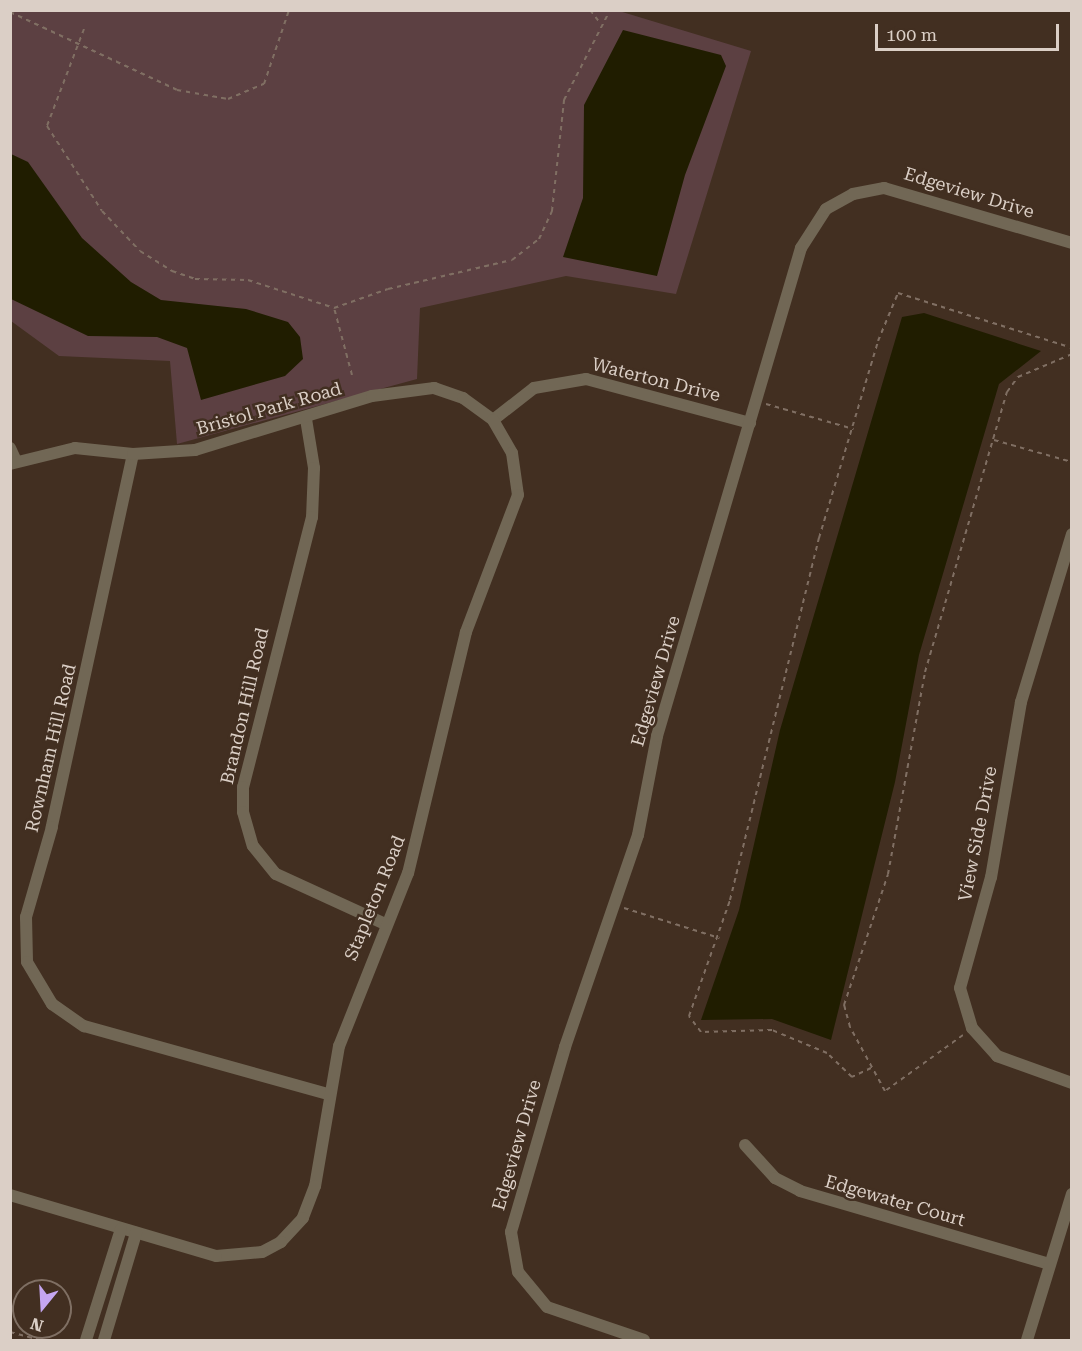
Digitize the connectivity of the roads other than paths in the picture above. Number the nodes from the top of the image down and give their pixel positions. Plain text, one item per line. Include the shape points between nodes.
1 (1071, 243) edge
2 (306, 419) junction
3 (493, 420) junction
4 (750, 423) junction
5 (10, 448) edge
6 (133, 454) junction
7 (13, 463) edge
8 (1071, 534) edge
9 (386, 924) junction
10 (1071, 1083) edge
11 (328, 1094) junction
12 (745, 1145) dead end
13 (1071, 1194) edge
14 (10, 1195) edge
15 (121, 1228) junction
16 (136, 1233) junction
17 (1049, 1264) junction
18 (96, 1310) junction
19 (112, 1313) junction
20 (86, 1341) edge
21 (104, 1341) edge
22 (644, 1341) edge
23 (1027, 1341) edge

1 - 4 street, Edgeview Drive via 895,189 853,194 826,209 808,234
2 - 3 street, Bristol Park Road via 414,387 463,398
2 - 6 street, Bristol Park Road via 195,450
2 - 9 street, Brandon Hill Road via 314,468 312,517 245,779 243,812 253,846 276,874
3 - 4 street, Waterton Drive via 534,388 586,379
3 - 9 street, Stapleton Road via 518,470 516,507 466,632 430,800
4 - 22 street, Edgeview Drive via 657,736 638,835 518,1203 512,1251 525,1283 547,1307
5 - 7 street
6 - 7 street, Bristol Park Road via 75,448
6 - 11 street, Rownham Hill Road via 52,827 26,917 27,962 40,991 84,1026
8 - 10 street, View Side Drive via 1021,702 991,877 960,988 972,1028 997,1056
9 - 11 street, Stapleton Road via 349,1015
11 - 16 street, Stapleton Road via 311,1202 280,1242 231,1257
12 - 17 street, Edgewater Court via 775,1178 800,1191
13 - 17 street
14 - 15 street
15 - 16 street
15 - 18 street
16 - 19 street
17 - 23 street
18 - 19 street
18 - 20 street
19 - 21 street

